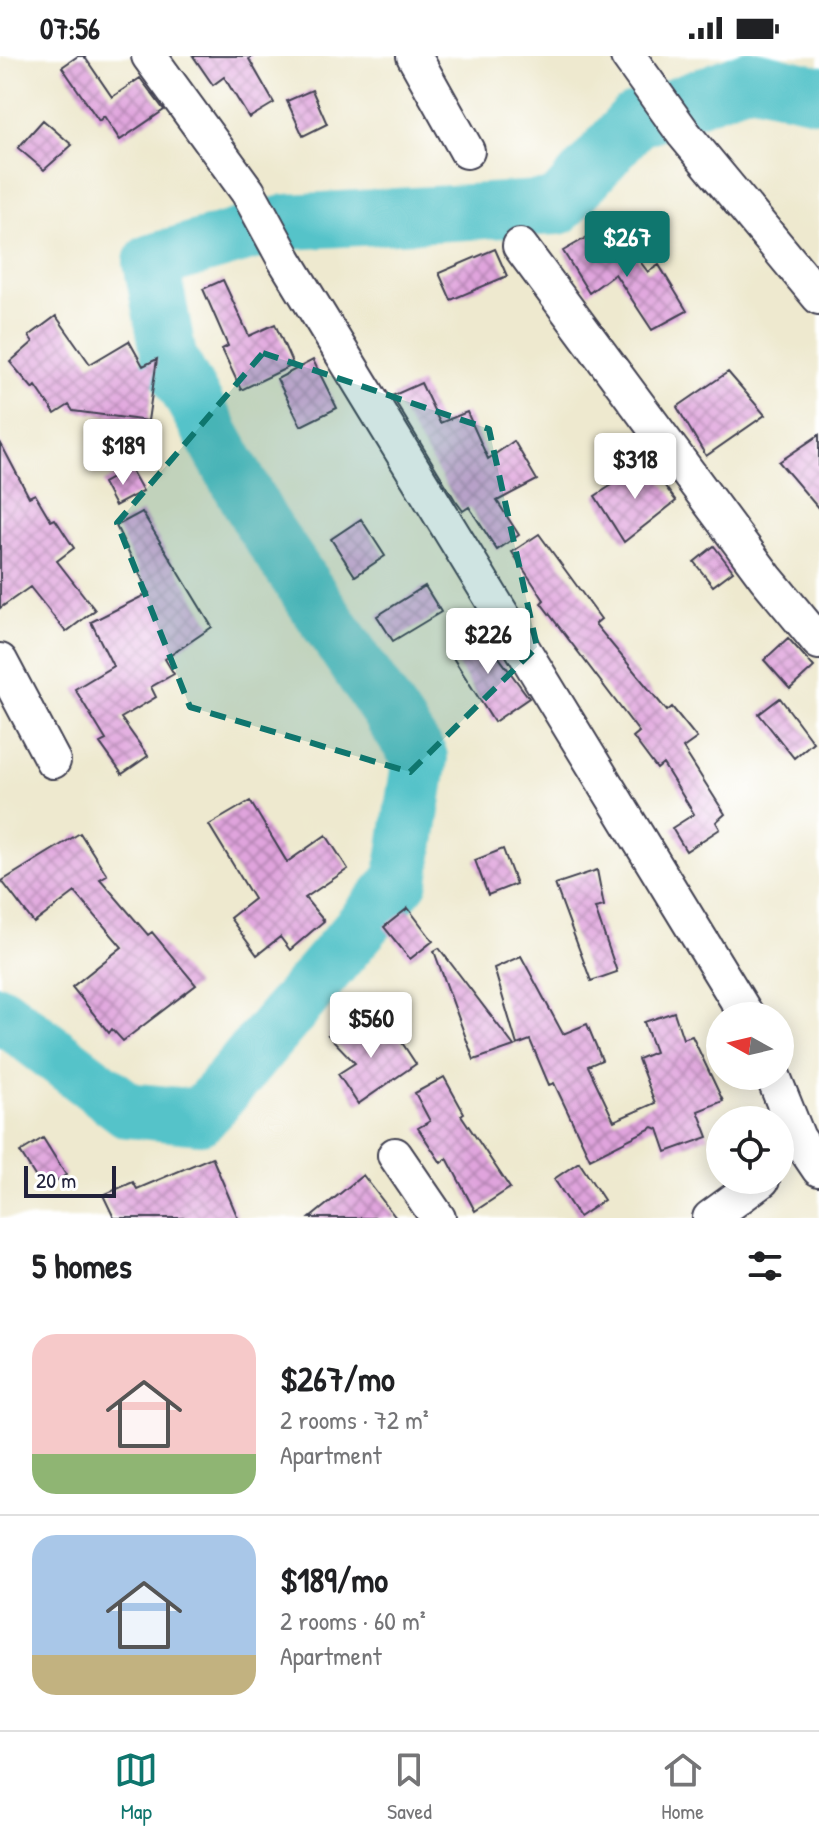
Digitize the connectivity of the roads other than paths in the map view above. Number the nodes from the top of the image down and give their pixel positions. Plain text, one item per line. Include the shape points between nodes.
1 (149, 56) edge
2 (414, 56) edge
3 (637, 69) edge
4 (467, 151) dead end
5 (520, 246) dead end
6 (819, 297) edge
7 (819, 642) edge
8 (0, 661) edge
9 (53, 761) dead end
10 (738, 1002) edge
11 (778, 1090) edge
12 (395, 1155) dead end
13 (801, 1162) edge
14 (743, 1194) edge
15 (438, 1218) edge
16 (710, 1218) edge

1 - 10 street via 248,192
2 - 4 street
3 - 6 street
5 - 7 street
8 - 9 street
11 - 13 street
12 - 15 street
14 - 16 street

